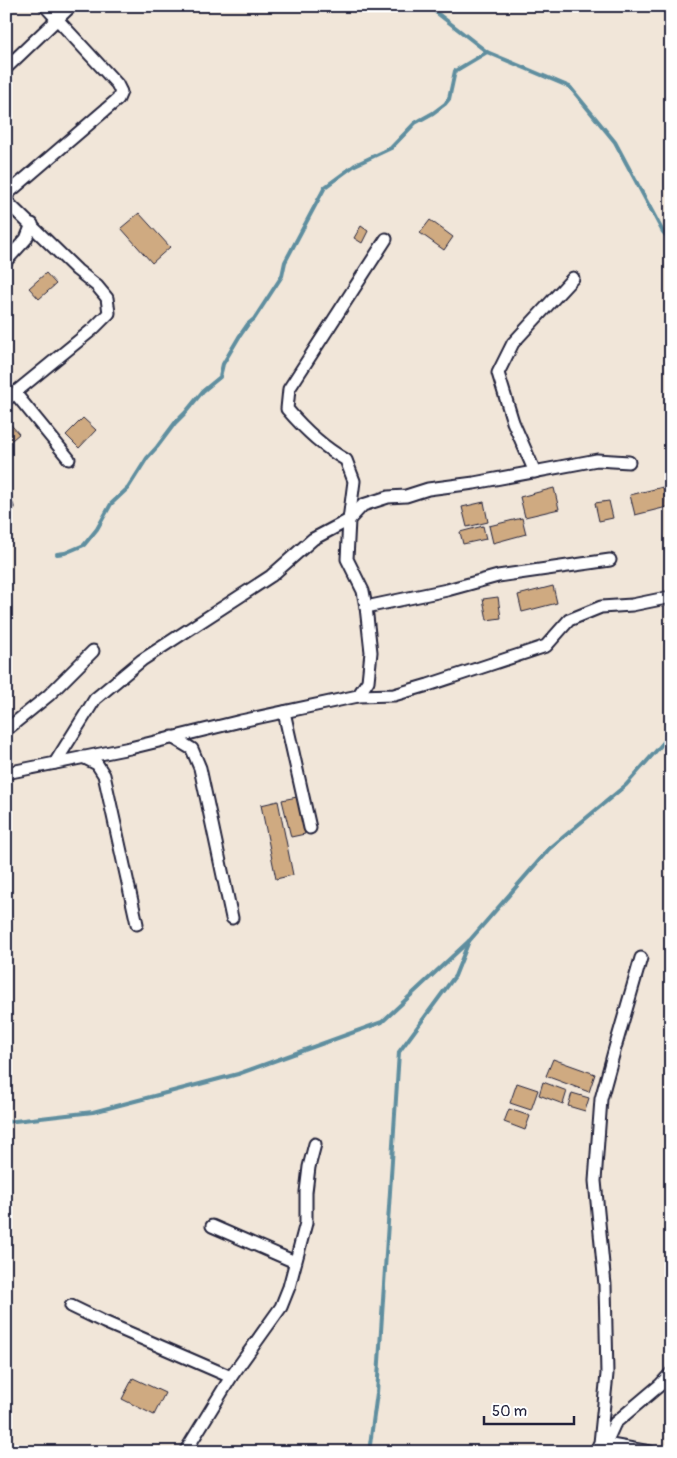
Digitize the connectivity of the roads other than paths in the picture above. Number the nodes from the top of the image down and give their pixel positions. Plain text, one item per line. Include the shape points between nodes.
1 (44, 6) edge
2 (71, 6) edge
3 (57, 19) junction
4 (6, 68) edge
5 (6, 195) edge
6 (6, 200) edge
7 (32, 224) junction
8 (386, 240) dead end
9 (6, 261) edge
10 (573, 278) dead end
11 (10, 397) edge
12 (69, 459) dead end
13 (629, 462) dead end
14 (535, 472) junction
15 (349, 520) junction
16 (610, 560) dead end
17 (671, 597) edge
18 (366, 608) junction
19 (93, 651) dead end
20 (358, 696) junction
21 (284, 712) junction
22 (6, 730) edge
23 (172, 737) junction
24 (83, 757) junction
25 (55, 763) junction
26 (6, 772) edge
27 (310, 828) dead end
28 (232, 918) dead end
29 (137, 924) dead end
30 (641, 958) dead end
31 (315, 1144) dead end
32 (212, 1226) dead end
33 (295, 1262) junction
34 (71, 1306) dead end
35 (671, 1373) edge
36 (231, 1377) junction
37 (600, 1447) edge
38 (184, 1452) edge
39 (650, 1452) edge

1 - 3 street
2 - 3 street
3 - 4 street
3 - 5 street via 121,92 118,99
6 - 7 street
7 - 9 street via 26,239
7 - 11 street via 97,286 107,298 109,313
8 - 15 street via 289,389 287,409 332,452 346,460 354,481
10 - 14 street via 513,343 498,373 513,422
11 - 12 street
13 - 14 street via 597,460
14 - 15 street via 388,497 363,505
15 - 18 street via 347,559 363,591
15 - 25 street via 313,539 271,576 142,660 95,699
16 - 18 street via 498,576
17 - 20 street via 601,608 569,620 546,646 428,685 394,695
18 - 20 street via 371,652 368,681
19 - 22 street via 49,695
20 - 21 street
21 - 23 street
21 - 27 street
23 - 24 street
23 - 28 street via 192,749 200,768
24 - 25 street
24 - 29 street via 97,764 104,775
25 - 26 street
30 - 37 street via 602,1099 595,1182 605,1284 607,1374
31 - 33 street via 306,1192 306,1223
32 - 33 street
33 - 36 street via 281,1307
34 - 36 street
35 - 37 street via 615,1423
36 - 38 street
37 - 39 street

